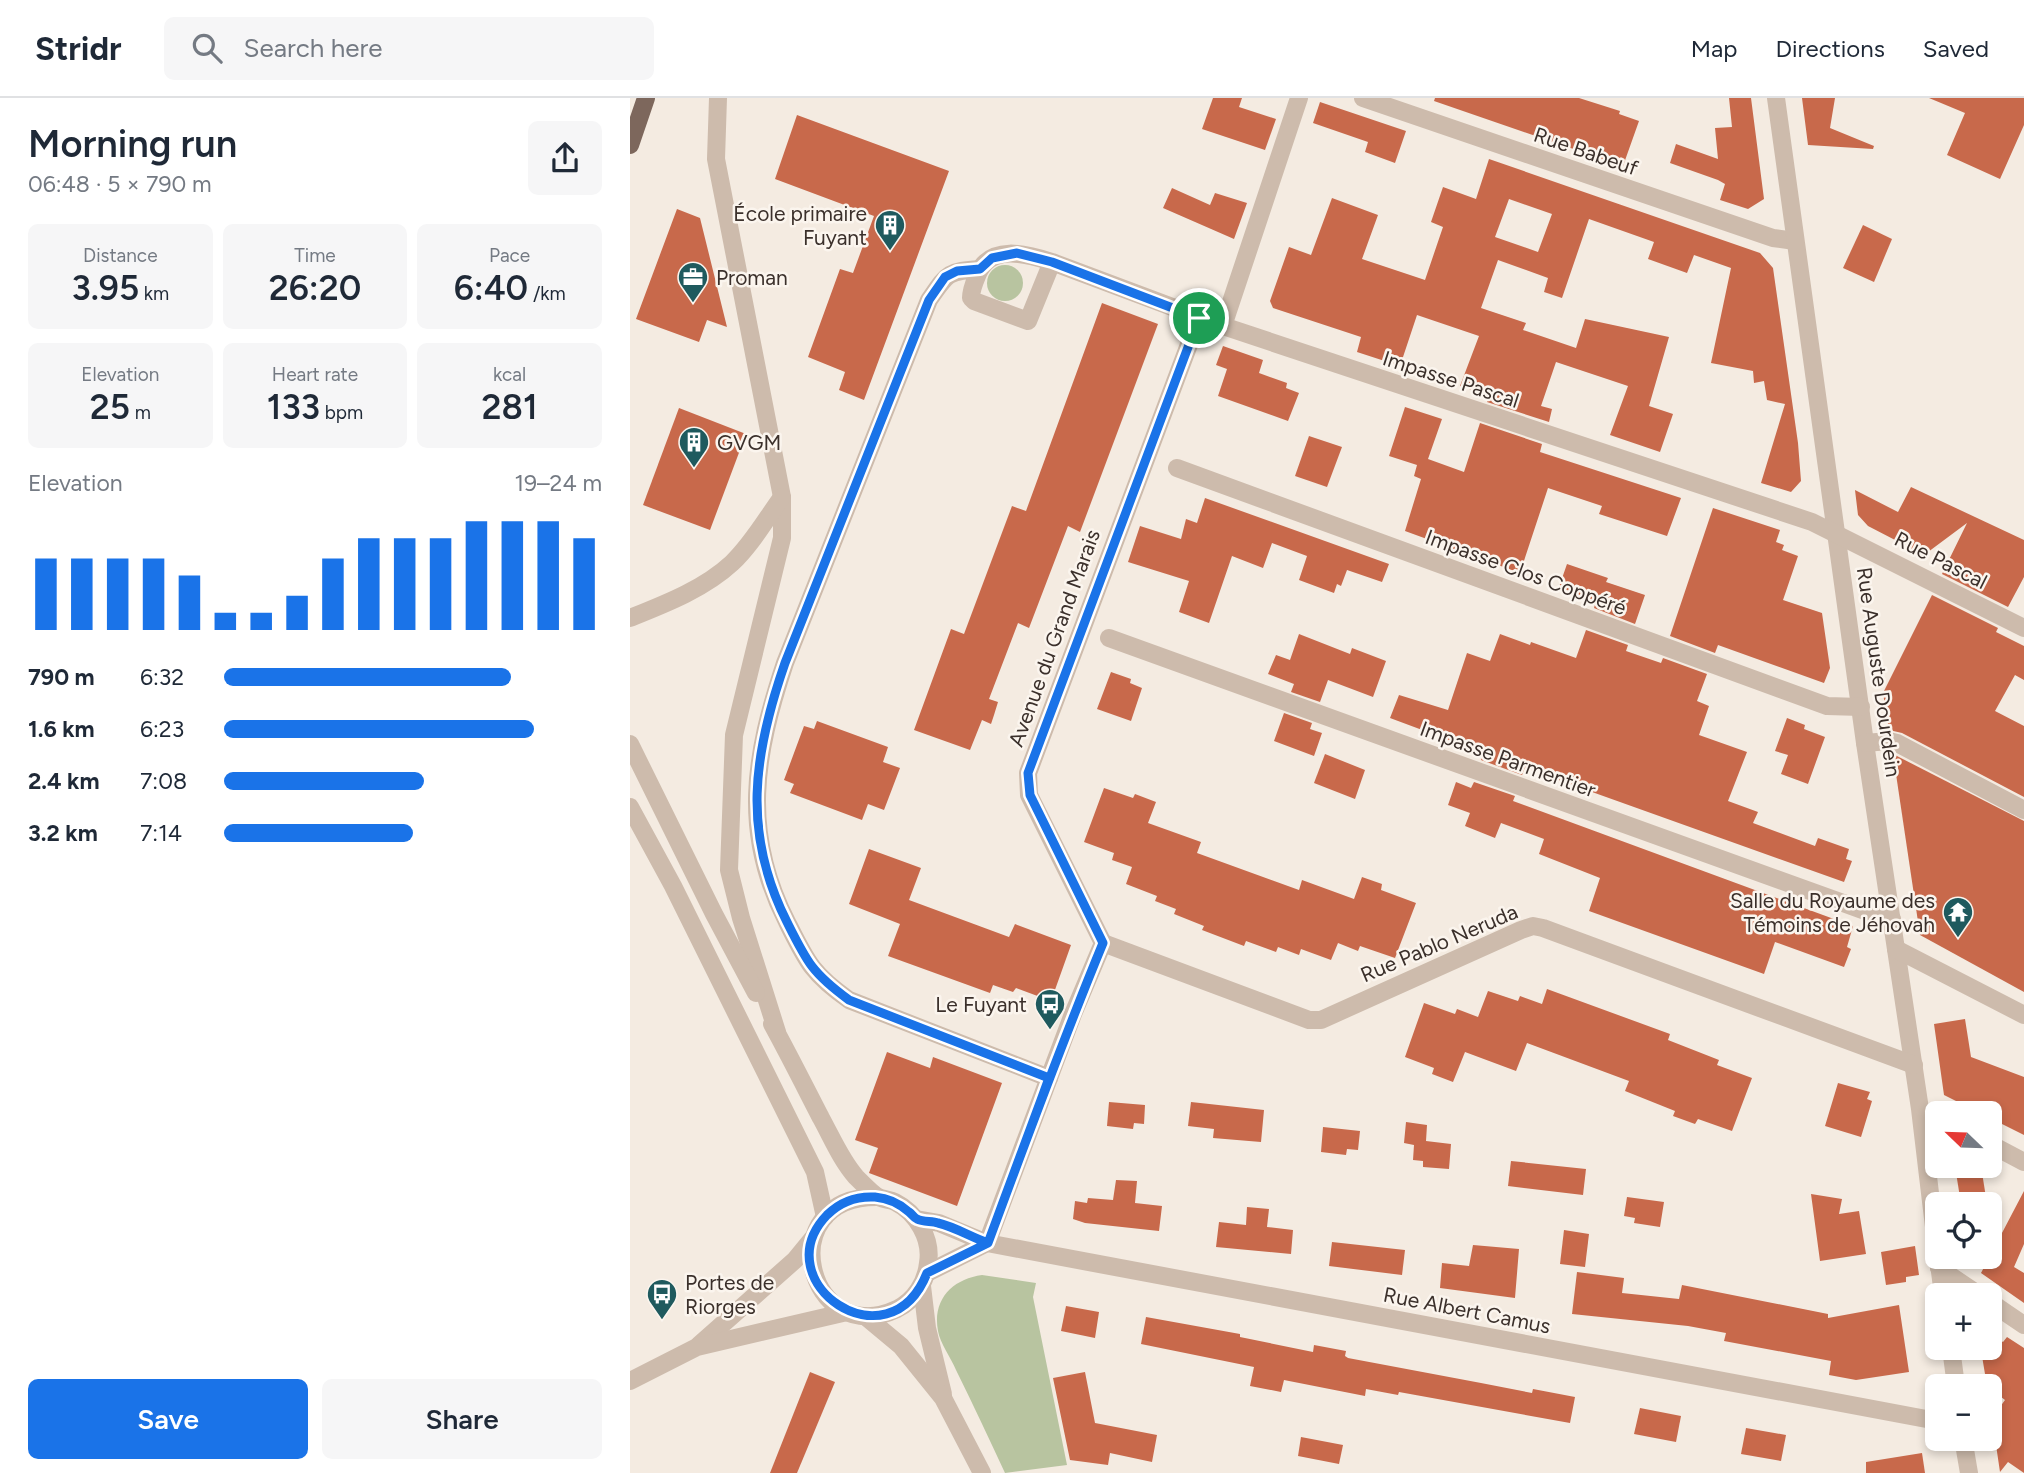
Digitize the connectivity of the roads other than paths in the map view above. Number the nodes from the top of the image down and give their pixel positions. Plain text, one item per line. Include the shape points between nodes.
1 (635, 98) edge
2 (646, 98) edge
3 (718, 98) edge
4 (1299, 98) edge
5 (1363, 98) edge
6 (1776, 98) edge
7 (630, 111) edge
8 (630, 145) edge
9 (1795, 241) junction
10 (1052, 262) junction
11 (980, 269) junction
12 (1199, 318) junction
13 (1223, 326) junction
14 (1177, 468) dead end
15 (782, 497) junction
16 (1837, 534) junction
17 (630, 618) edge
18 (2024, 628) edge
19 (1110, 638) dead end
20 (1861, 706) junction
21 (1865, 743) junction
22 (630, 744) edge
23 (630, 807) edge
24 (2024, 810) edge
25 (1892, 919) junction
26 (1103, 943) junction
27 (1896, 949) junction
28 (2024, 1015) edge
29 (776, 1032) junction
30 (1914, 1065) junction
31 (1049, 1078) junction
32 (1920, 1109) junction
33 (1925, 1112) edge
34 (2002, 1150) edge
35 (2024, 1161) edge
36 (1930, 1192) edge
37 (877, 1197) junction
38 (825, 1217) junction
39 (916, 1219) junction
40 (813, 1238) junction
41 (988, 1243) junction
42 (1949, 1269) edge
43 (924, 1280) junction
44 (1965, 1283) edge
45 (2002, 1310) edge
46 (856, 1314) junction
47 (2024, 1325) edge
48 (697, 1347) junction
49 (630, 1381) edge
50 (943, 1398) junction
51 (1925, 1419) edge
52 (1965, 1451) edge
53 (982, 1473) edge
54 (1969, 1473) edge

1 - 7 main road
2 - 8 main road
3 - 15 street via 716,159
4 - 13 street
5 - 9 street, Rue Babeuf via 1773,238
6 - 9 street, Rue Auguste Dourdein
9 - 16 street, Rue Auguste Dourdein
10 - 11 street, Impasse Pascal via 1006,253
10 - 11 street via 1028,321 974,301 971,294
10 - 12 street, Impasse Pascal
11 - 31 street, Impasse Pascal via 945,277 929,300 802,619 767,719 755,791 762,858 773,894 808,964 824,982 849,1000
12 - 13 street, Impasse Pascal
12 - 26 street, Avenue du Grand Marais via 1028,773 1030,795
13 - 16 street, Impasse Pascal
14 - 20 street, Impasse Clos Coppéré via 1827,706
15 - 17 street via 731,564 693,590
15 - 29 street via 782,538 734,735 729,870
16 - 18 street, Rue Pascal
16 - 20 street, Rue Auguste Dourdein
19 - 25 street, Impasse Parmentier
20 - 21 street, Rue Auguste Dourdein
21 - 24 street via 1897,743
21 - 25 street, Rue Auguste Dourdein
22 - 29 street
23 - 38 street via 815,1172
25 - 27 street, Rue Auguste Dourdein
26 - 30 street, Rue Pablo Neruda via 1309,1020 1321,1020 1533,926
26 - 31 street
27 - 28 street
27 - 30 street, Rue Auguste Dourdein
29 - 37 street via 843,1160
30 - 32 street, Rue Auguste Dourdein
31 - 41 street
32 - 33 street
32 - 36 street, Rue Auguste Dourdein
34 - 35 street
37 - 38 street via 848,1200
37 - 39 street via 894,1202
38 - 40 street
39 - 41 street, Rue Albert Camus
39 - 43 street via 927,1241
40 - 46 street via 810,1256 816,1281 832,1302
40 - 48 street
41 - 43 street
41 - 51 street, Rue Albert Camus
42 - 44 street
43 - 46 street via 904,1305 885,1314
43 - 50 street via 927,1328
45 - 47 street
46 - 48 street
46 - 50 street via 901,1346
48 - 49 street
50 - 53 street
52 - 54 street

